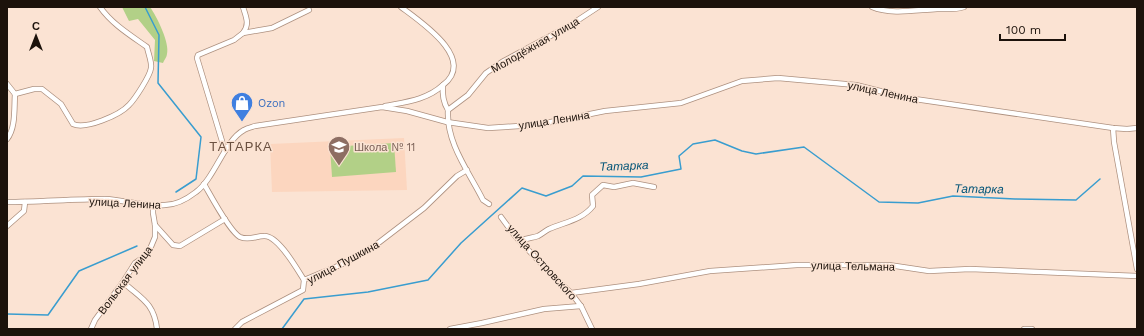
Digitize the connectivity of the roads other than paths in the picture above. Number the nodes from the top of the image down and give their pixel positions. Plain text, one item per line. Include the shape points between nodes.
1 (100, 7) edge
2 (243, 7) edge
3 (401, 7) edge
4 (598, 7) edge
5 (872, 7) edge
6 (964, 7) edge
7 (309, 10) dead end
8 (243, 32) junction
9 (7, 84) edge
10 (443, 85) junction
11 (15, 94) junction
12 (382, 107) junction
13 (448, 110) junction
14 (447, 122) junction
15 (1113, 128) junction
16 (1137, 128) edge
17 (7, 139) edge
18 (225, 151) junction
19 (466, 170) junction
20 (204, 184) junction
21 (654, 187) dead end
22 (7, 202) edge
23 (25, 202) junction
24 (489, 204) dead end
25 (153, 205) junction
26 (501, 217) dead end
27 (225, 219) junction
28 (155, 225) junction
29 (7, 226) edge
30 (520, 241) junction
31 (1137, 269) edge
32 (1137, 276) edge
33 (304, 280) junction
34 (123, 282) junction
35 (571, 293) junction
36 (581, 306) junction
37 (91, 329) edge
38 (157, 329) edge
39 (235, 329) edge
40 (450, 329) edge
41 (592, 329) edge
42 (1024, 329) edge
43 (1032, 329) edge

1 - 11 street via 120,27 147,47 152,67 129,106 106,119 79,126 73,124 61,104 42,89
2 - 8 street via 247,28
3 - 10 street via 430,30 449,50 453,73
4 - 13 street, Молодёжная улица via 486,72 468,95
5 - 6 street via 896,11 952,10
7 - 8 street via 272,28
8 - 18 street via 234,40 198,55 197,58
9 - 11 street
10 - 12 street via 425,96
10 - 13 street via 443,97
11 - 17 street via 12,125
12 - 14 street, улица Ленина
12 - 18 street, улица Ленина via 255,126 243,130
13 - 14 street
14 - 15 street, улица Ленина via 488,128 536,125 605,112 681,103 742,81 778,78 856,85 908,98
14 - 19 street
15 - 16 street, улица Ленина
15 - 31 street
18 - 20 street, улица Ленина
19 - 24 street via 483,200
19 - 33 street, улица Пушкина via 424,208 377,244 345,263
20 - 25 street, улица Ленина via 184,200 166,205
20 - 27 street
21 - 30 street via 633,183 603,185 592,195 593,206 590,210 578,218
22 - 23 street, улица Ленина
23 - 25 street, улица Ленина via 106,200
23 - 29 street via 24,211
25 - 28 street, Вольская улица
26 - 30 street, улица Островского
27 - 28 street, улица Ленина via 180,246 173,245
27 - 33 street via 240,237 272,237 283,248
28 - 34 street, Вольская улица via 155,237 150,249 135,263
30 - 35 street, улица Островского
32 - 35 street, улица Тельмана via 797,265 710,271
33 - 39 street, улица Пушкина via 303,290 242,322
34 - 37 street, Вольская улица
34 - 38 street via 149,306 155,317
35 - 36 street, улица Островского
36 - 40 street via 544,309
36 - 41 street, улица Островского
42 - 43 street

